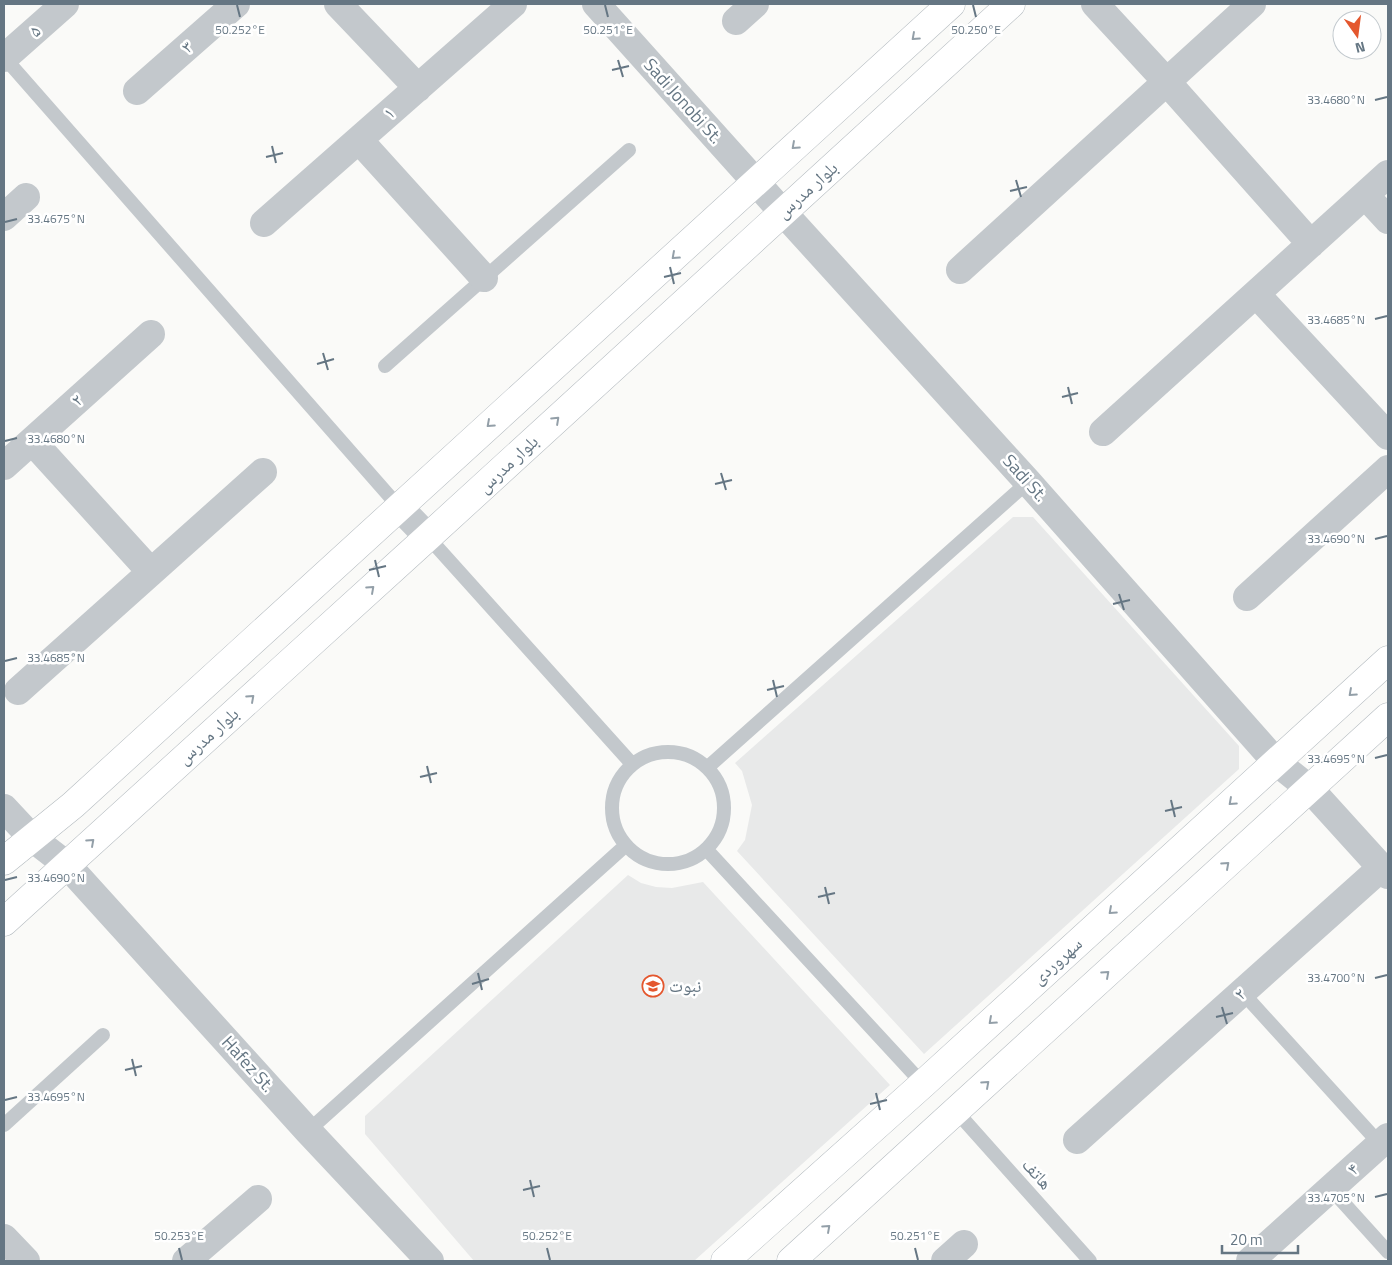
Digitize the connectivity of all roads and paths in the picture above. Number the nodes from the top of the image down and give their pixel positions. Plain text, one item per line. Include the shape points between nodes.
1 (65, 4) edge
2 (236, 4) edge
3 (338, 4) edge
4 (513, 4) edge
5 (596, 4) edge
6 (952, 4) edge
7 (1011, 4) edge
8 (1095, 4) edge
9 (1252, 4) edge
10 (4, 58) edge
11 (1166, 81) junction
12 (418, 88) junction
13 (138, 91) dead end
14 (359, 140) junction
15 (630, 150) dead end
16 (1388, 174) edge
17 (1365, 195) junction
18 (26, 197) dead end
19 (770, 197) junction
20 (4, 217) edge
21 (1388, 220) edge
22 (264, 223) dead end
23 (1311, 244) junction
24 (960, 270) dead end
25 (484, 278) junction
26 (1256, 294) junction
27 (151, 334) dead end
28 (385, 366) dead end
29 (1103, 432) dead end
30 (1388, 436) edge
31 (32, 441) junction
32 (4, 466) edge
33 (1388, 469) edge
34 (263, 472) dead end
35 (1028, 482) junction
36 (399, 507) junction
37 (428, 538) junction
38 (151, 572) junction
39 (1246, 597) dead end
40 (1388, 660) edge
41 (18, 691) dead end
42 (1388, 717) edge
43 (1276, 762) junction
44 (632, 764) junction
45 (708, 768) junction
46 (1310, 789) junction
47 (4, 808) edge
48 (32, 838) junction
49 (625, 846) junction
50 (707, 850) junction
51 (4, 861) edge
52 (67, 865) junction
53 (1385, 872) edge
54 (4, 922) edge
55 (1242, 992) junction
56 (103, 1035) dead end
57 (923, 1084) junction
58 (956, 1111) junction
59 (4, 1125) edge
60 (308, 1130) junction
61 (1077, 1140) dead end
62 (1384, 1141) edge
63 (1331, 1189) junction
64 (258, 1199) dead end
65 (4, 1238) edge
66 (1388, 1252) edge
67 (26, 1261) edge
68 (186, 1261) edge
69 (430, 1261) edge
70 (725, 1261) edge
71 (791, 1261) edge
72 (1090, 1261) edge
73 (1250, 1261) edge

1 - 10 street, ۵
2 - 13 street, ۳
3 - 12 street
4 - 12 street, ۱
5 - 19 street, Sadi Jonobi St.
6 -> 19 street, بلوار مدرس
7 - 19 street, بلوار مدرس
8 - 11 street
9 - 11 street
10 - 36 lane
11 - 23 street
11 - 24 street
12 - 14 street, ۱
14 - 22 street, ۱
14 - 25 street
15 - 25 lane
16 - 17 street
17 - 21 street
17 - 23 street
18 - 20 street
19 - 35 street, Sadi St.
19 -> 36 street, بلوار مدرس
37 -> 19 street, بلوار مدرس
23 - 26 street
25 - 28 lane
26 - 29 street
26 - 30 street
27 - 31 street, ۲
31 - 32 street, ۲
31 - 38 street
33 - 39 street
34 - 38 street
35 - 43 street, Sadi St.
35 - 45 lane
36 - 37 street
36 - 48 street, بلوار مدرس via 73,805
37 - 44 lane
52 -> 37 street, بلوار مدرس
38 - 41 street
40 -> 43 street, سهروردی
42 - 46 street
43 - 46 street, Sadi St.
43 -> 57 street, سهروردی
44 - 45 lane via 657,753 684,754
44 - 49 lane via 615,789 612,819
45 - 50 lane via 723,794 723,824
46 - 53 street, Sadi St.
58 -> 46 street
47 - 48 street, Hafez St.
48 - 51 street, بلوار مدرس
48 - 52 street, Hafez St.
49 - 50 lane via 650,863 680,864
49 - 60 lane
50 - 57 lane
52 - 54 street, بلوار مدرس
52 - 60 street, Hafez St.
53 - 55 street, ۲
55 - 61 street, ۲
55 - 62 lane
56 - 59 lane
57 - 70 street, سهروردی
71 -> 58 street
58 - 72 lane, هاتف
60 - 69 street, Hafez St.
62 - 63 street, ۴
63 - 66 lane
63 - 73 street, ۴
64 - 68 street
65 - 67 street

